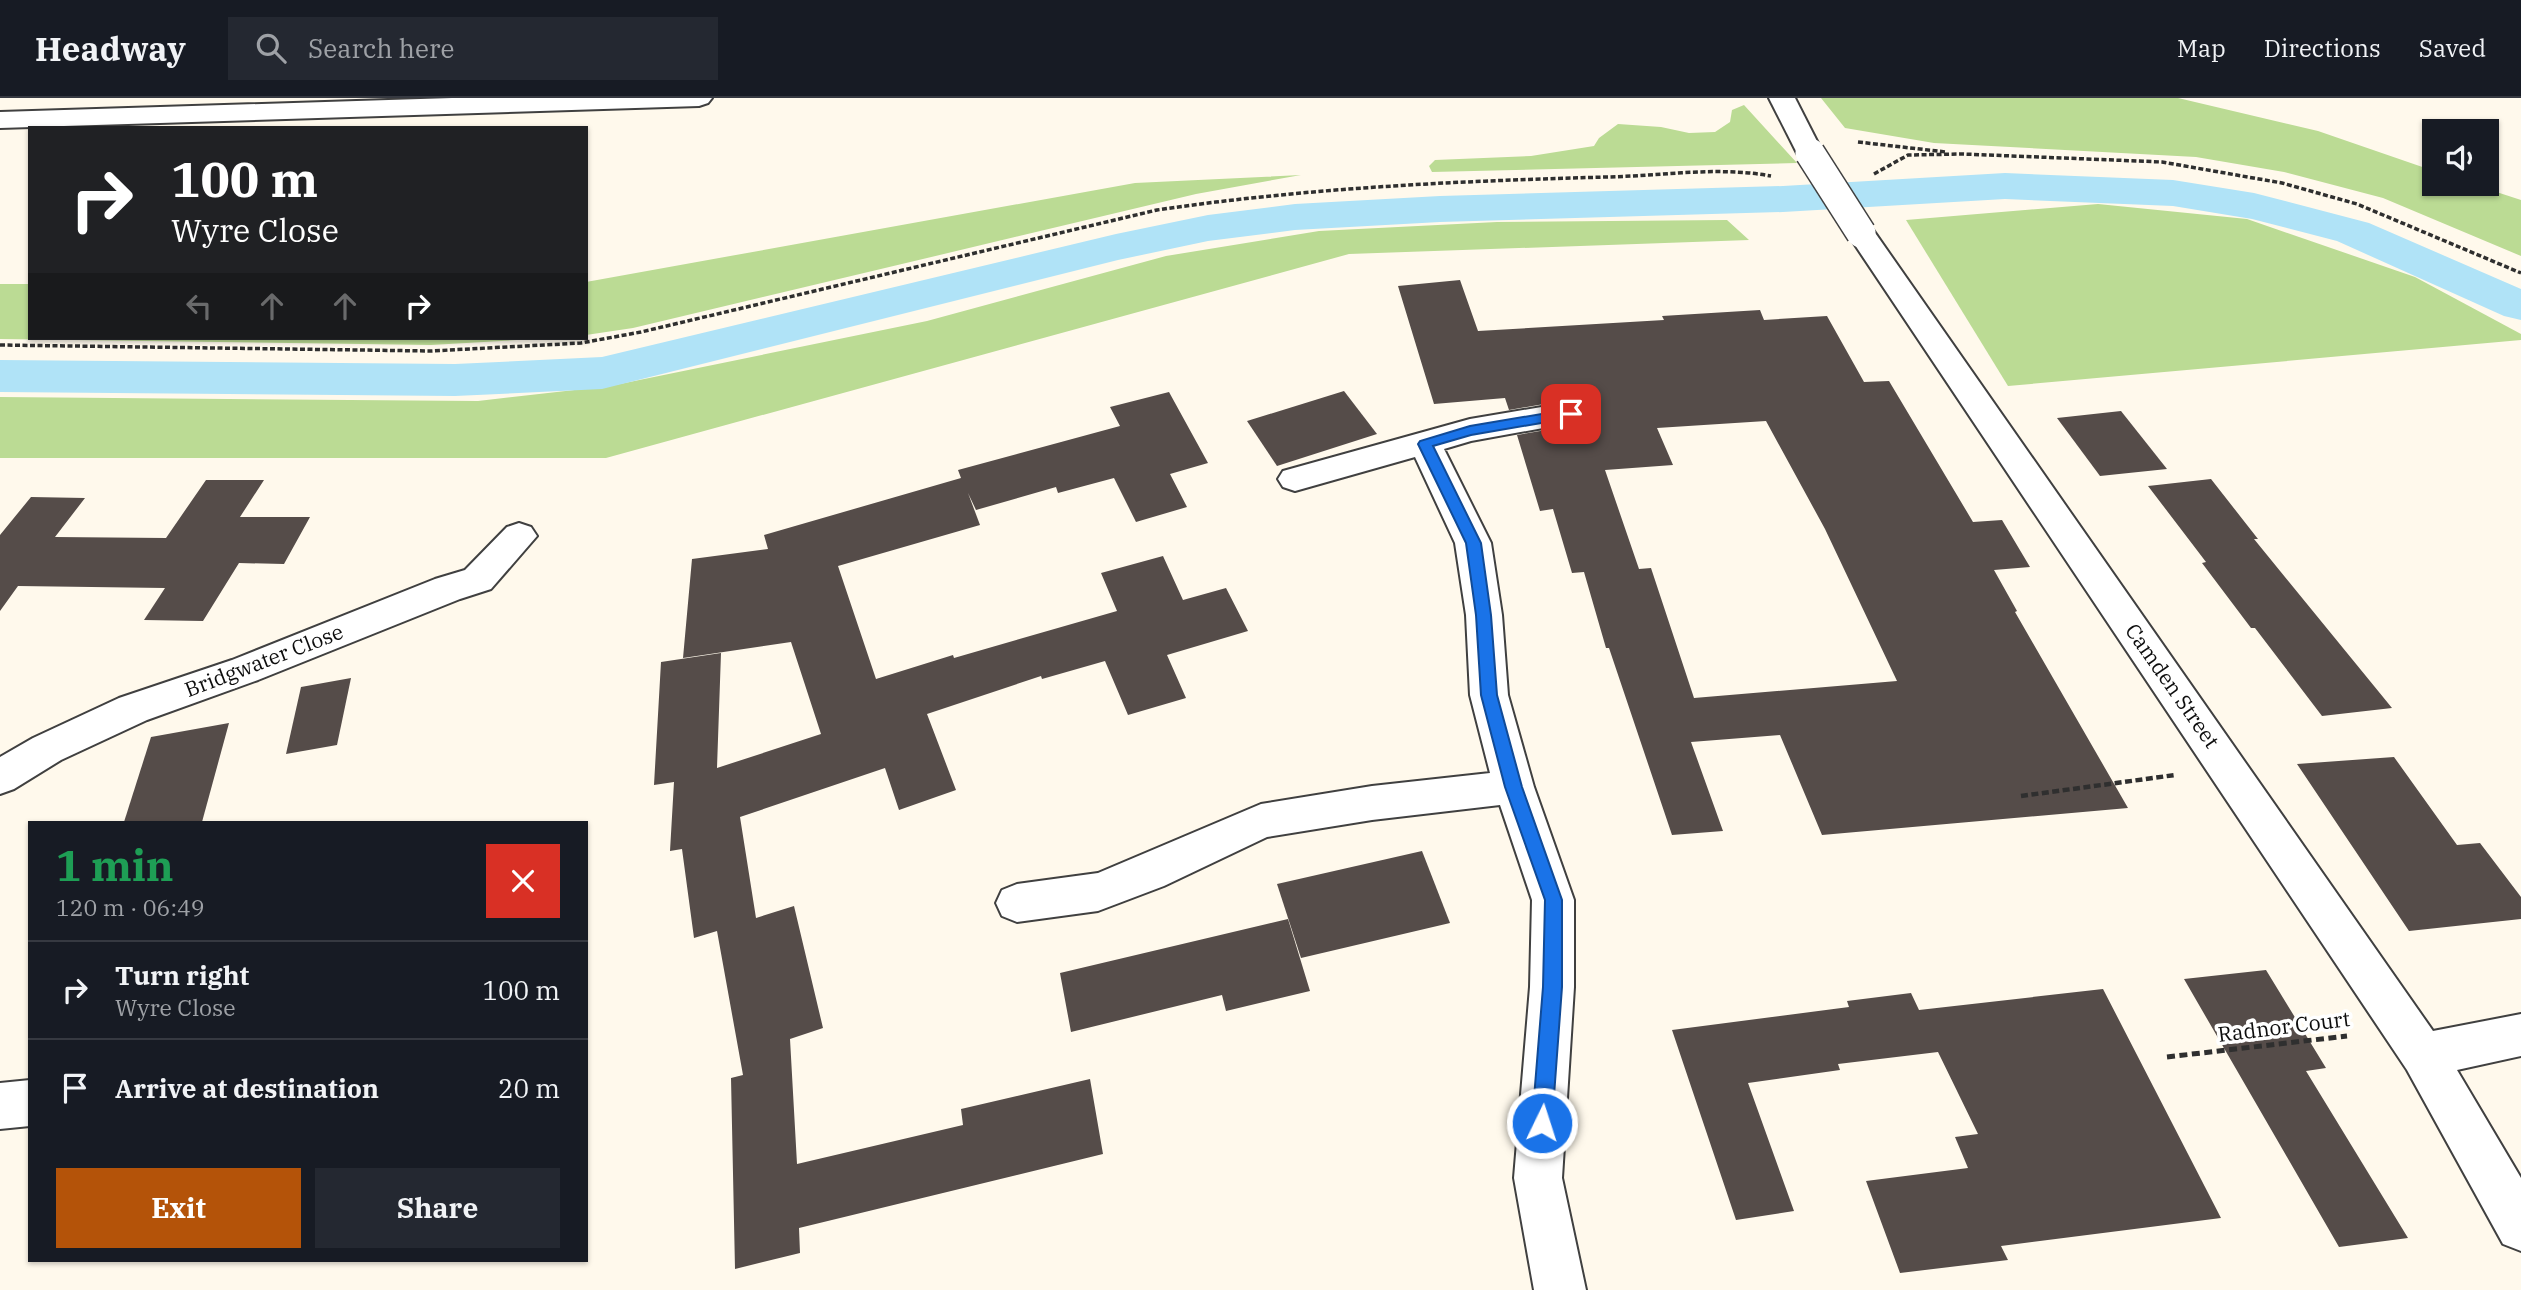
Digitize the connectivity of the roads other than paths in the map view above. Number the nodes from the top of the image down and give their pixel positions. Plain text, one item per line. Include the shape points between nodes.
1 (699, 98) edge
2 (1782, 98) edge
3 (0, 120) edge
4 (1571, 414) dead end
5 (1425, 444) junction
6 (1294, 479) dead end
7 (519, 536) dead end
8 (0, 777) edge
9 (1514, 787) junction
10 (1017, 903) dead end
11 (2521, 1035) edge
12 (2413, 1042) junction
13 (28, 1103) edge
14 (0, 1106) edge
15 (2521, 1226) edge
16 (1560, 1290) edge

1 - 3 street
2 - 12 street, Camden Street, bridge via 1810,153 1861,233
4 - 5 street via 1470,430
5 - 6 street
5 - 9 street via 1473,543 1489,695
7 - 8 street, Bridgwater Close via 478,580 133,709 47,749
9 - 10 street via 1261,821 1098,892
9 - 16 street via 1553,900 1552,987 1538,1178
11 - 12 street
12 - 15 street, Camden Street
13 - 14 street

